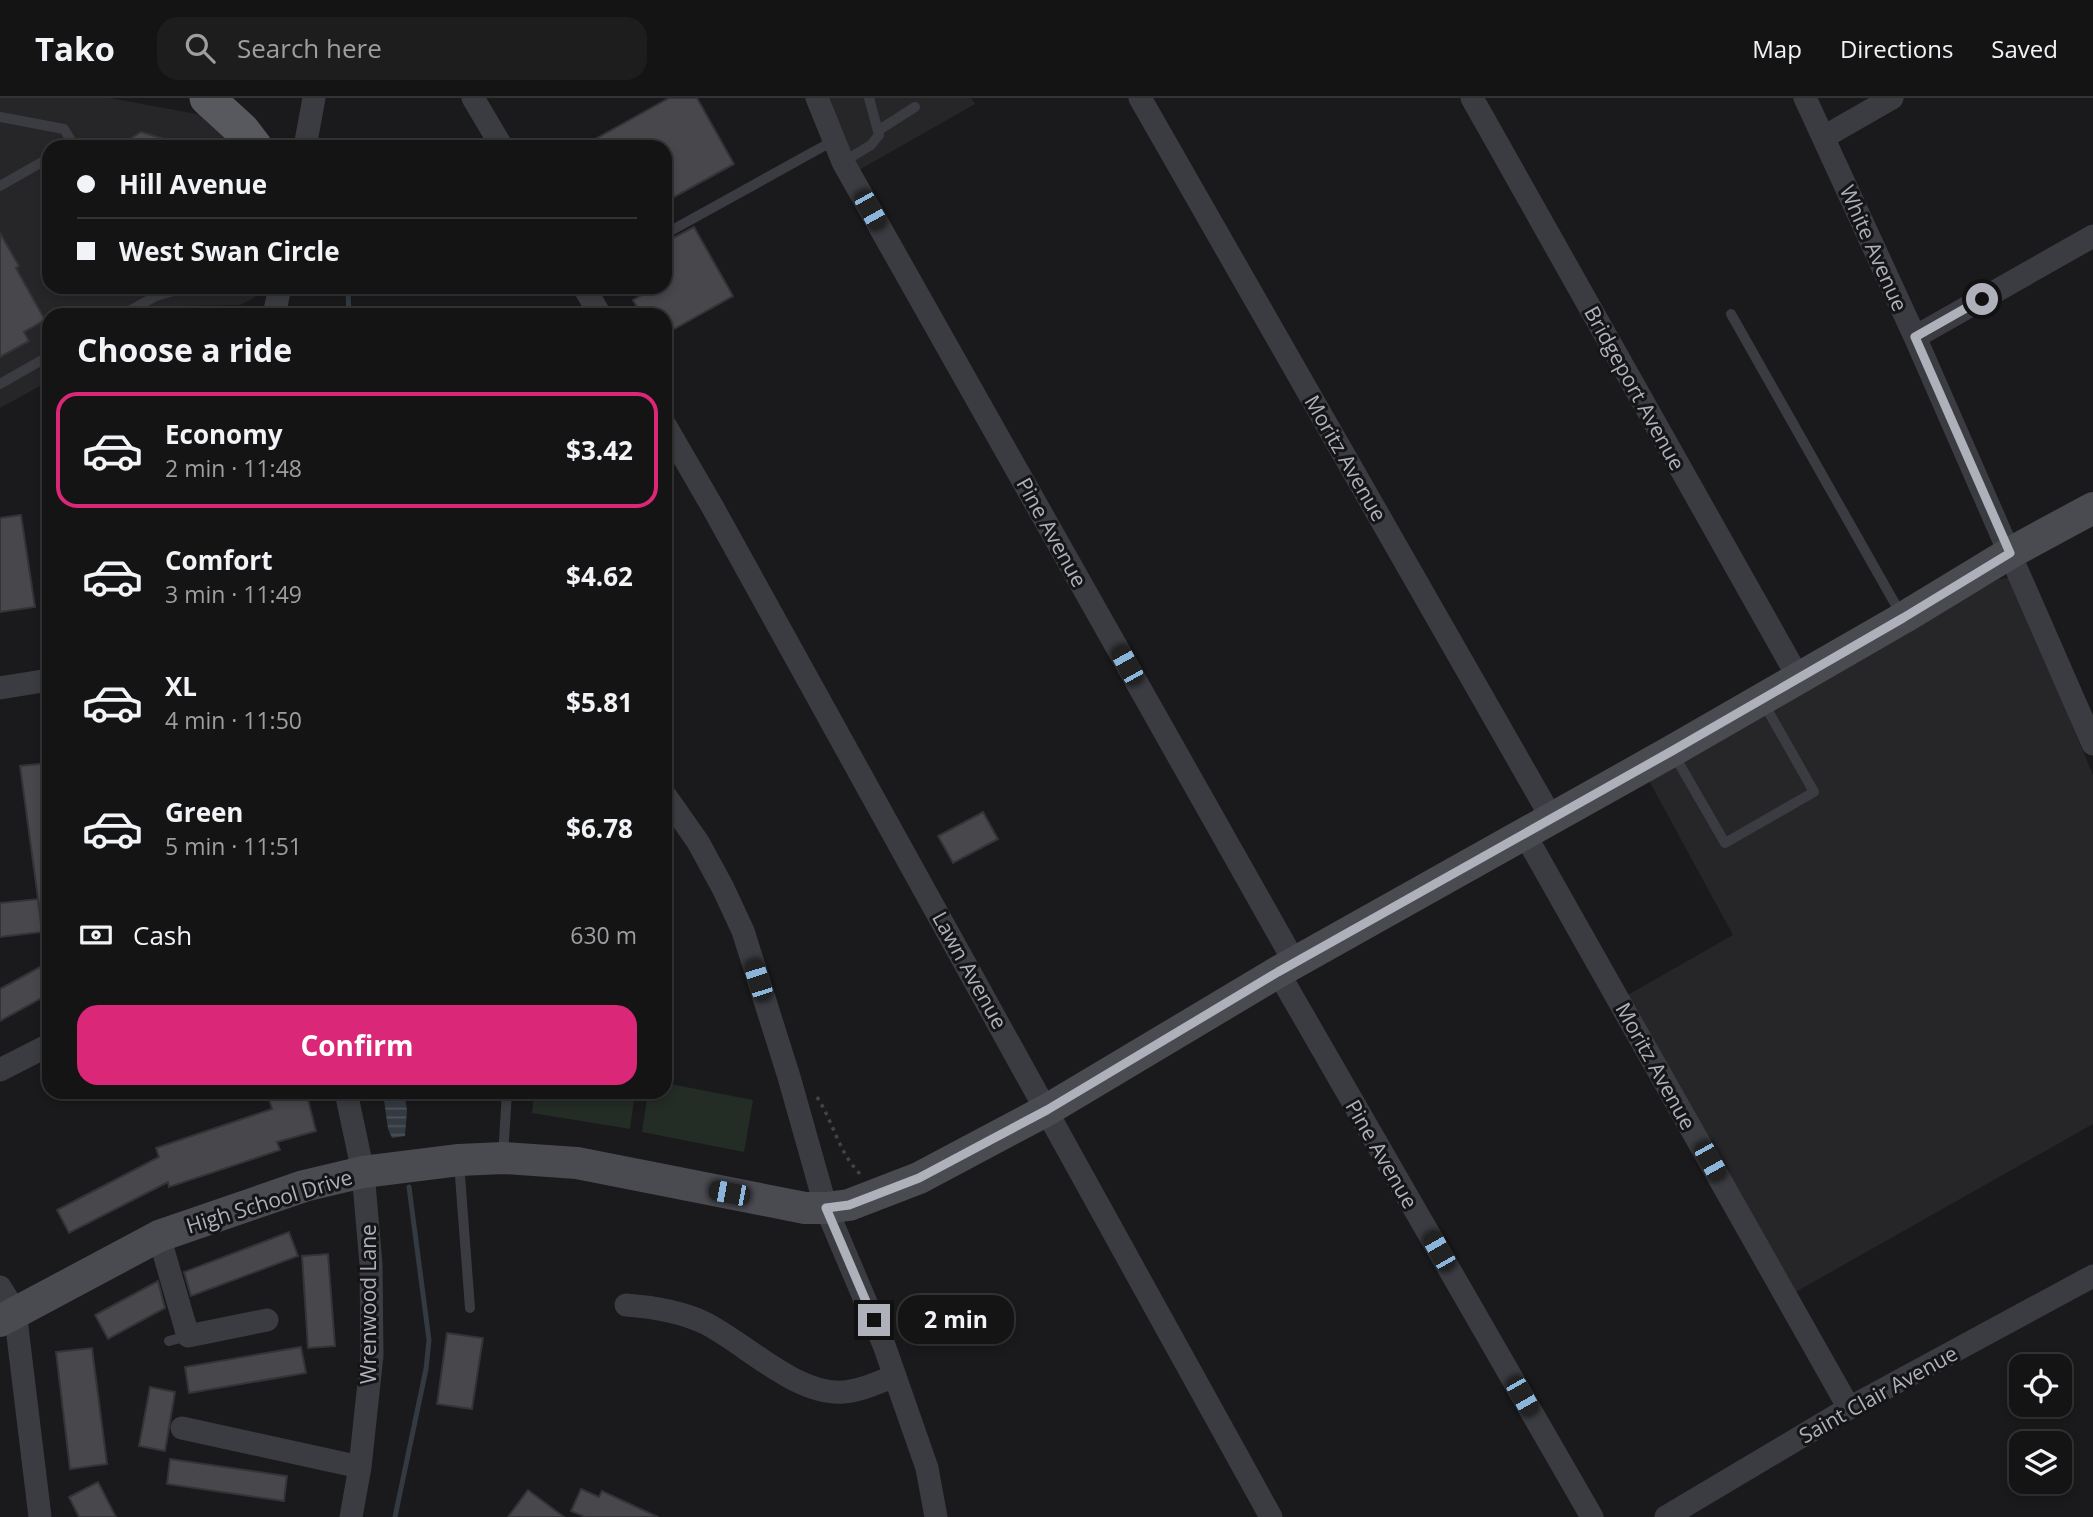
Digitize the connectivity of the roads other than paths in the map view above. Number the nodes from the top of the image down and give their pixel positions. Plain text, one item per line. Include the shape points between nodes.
1 (207, 98) edge
2 (314, 98) edge
3 (473, 98) edge
4 (817, 98) edge
5 (869, 98) edge
6 (1140, 98) edge
7 (1472, 98) edge
8 (1805, 98) edge
9 (1892, 98) edge
10 (915, 107) dead end
11 (0, 117) edge
12 (879, 130) junction
13 (1824, 137) junction
14 (69, 140) edge
15 (249, 140) edge
16 (307, 140) edge
17 (498, 140) edge
18 (833, 141) junction
19 (42, 162) edge
20 (843, 162) junction
21 (0, 186) edge
22 (672, 230) edge
23 (2093, 236) edge
24 (150, 294) edge
25 (131, 308) edge
26 (1731, 314) dead end
27 (1915, 337) junction
28 (42, 360) edge
29 (0, 384) edge
30 (672, 437) edge
31 (2093, 508) edge
32 (2010, 553) junction
33 (1903, 618) junction
34 (1798, 677) junction
35 (42, 681) edge
36 (0, 688) edge
37 (1761, 699) junction
38 (2093, 744) edge
39 (1672, 751) junction
40 (672, 805) edge
41 (1538, 825) junction
42 (1286, 967) junction
43 (42, 1049) edge
44 (0, 1070) edge
45 (347, 1099) edge
46 (507, 1099) edge
47 (1047, 1110) junction
48 (503, 1158) junction
49 (458, 1160) junction
50 (363, 1172) junction
51 (826, 1208) junction
52 (159, 1236) junction
53 (2093, 1276) edge
54 (626, 1304) dead end
55 (5, 1306) edge
56 (470, 1308) dead end
57 (267, 1320) dead end
58 (895, 1376) junction
59 (1849, 1408) junction
60 (182, 1428) dead end
61 (360, 1467) junction
62 (40, 1517) edge
63 (351, 1517) edge
64 (936, 1517) edge
65 (1271, 1517) edge
66 (1592, 1517) edge
67 (1666, 1517) edge

1 - 15 main road
2 - 16 street
3 - 17 street
4 - 18 street, Pine Avenue
5 - 12 lane
6 - 41 street, Moritz Avenue
7 - 34 street, Bridgeport Avenue
8 - 13 street, White Avenue
9 - 13 street
10 - 12 lane
11 - 14 lane via 64,129
12 - 20 lane via 872,145
13 - 27 street, White Avenue
18 - 20 street, Pine Avenue
18 - 22 lane
19 - 21 lane
20 - 42 street, Pine Avenue
23 - 27 street
24 - 25 lane
26 - 33 lane
27 - 32 street, White Avenue
28 - 29 lane
30 - 47 street, Lawn Avenue
31 - 32 street, High School Drive
32 - 33 street, High School Drive
32 - 38 street, White Avenue
33 - 34 street, High School Drive
34 - 37 street, High School Drive
35 - 36 street
37 - 39 street, High School Drive
37 - 39 lane via 1814,792 1725,843
39 - 41 street, High School Drive
40 - 51 street via 698,842 743,931
41 - 42 street, High School Drive
41 - 59 street, Moritz Avenue
42 - 47 street, High School Drive
42 - 66 street, Pine Avenue
43 - 44 street
45 - 50 street, Wrenwood Lane
46 - 48 lane
47 - 51 street, High School Drive via 919,1178 849,1205
47 - 65 street, Lawn Avenue
48 - 49 street, High School Drive
48 - 51 street, High School Drive via 577,1163 805,1208
49 - 50 street, High School Drive
49 - 56 lane
50 - 52 street, High School Drive via 304,1186
50 - 61 street, Wrenwood Lane via 372,1355
51 - 58 street
52 - 55 street, High School Drive
52 - 57 street via 178,1338
53 - 59 street, Saint Clair Avenue
54 - 58 street via 703,1322 817,1389 842,1393
55 - 62 street
58 - 64 street via 927,1468
59 - 67 street, Saint Clair Avenue
60 - 61 street
61 - 63 street, Wrenwood Lane

